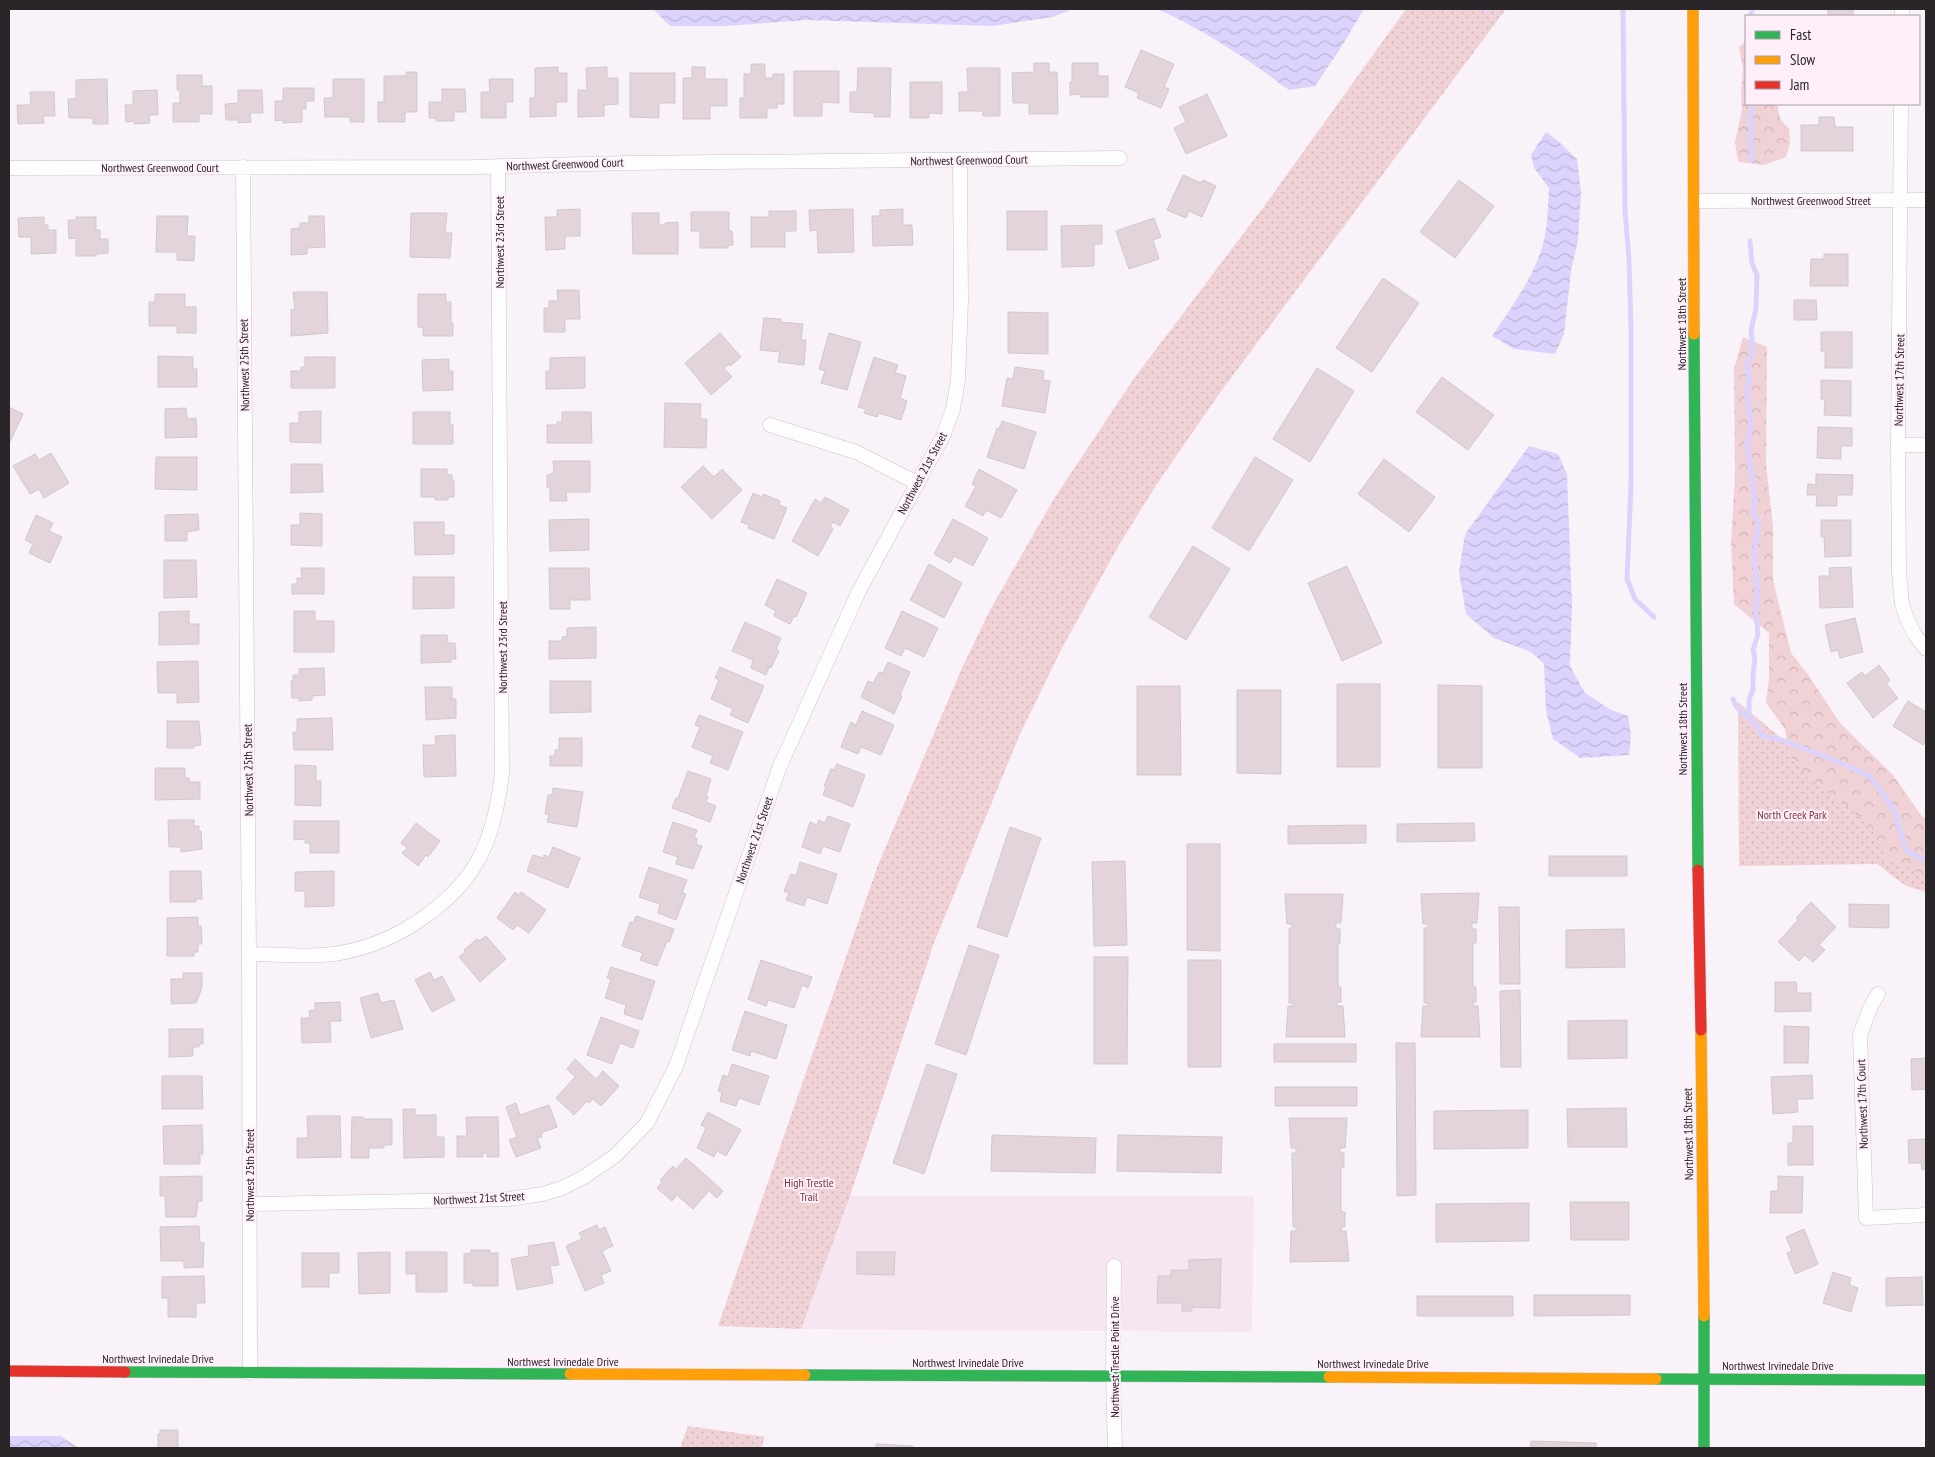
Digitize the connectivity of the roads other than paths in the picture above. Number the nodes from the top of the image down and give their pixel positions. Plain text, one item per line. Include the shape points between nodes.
1 (1693, 9) edge
2 (1901, 105) edge
3 (1120, 158) dead end
4 (960, 160) junction
5 (498, 166) junction
6 (242, 167) junction
7 (9, 168) edge
8 (1900, 200) junction
9 (1926, 200) edge
10 (1695, 201) junction
11 (770, 425) dead end
12 (1898, 445) junction
13 (1926, 445) edge
14 (917, 483) junction
15 (1926, 649) edge
16 (249, 954) junction
17 (1878, 994) dead end
18 (249, 1204) junction
19 (1926, 1215) edge
20 (1114, 1266) dead end
21 (9, 1371) edge
22 (250, 1373) junction
23 (1113, 1376) junction
24 (1703, 1379) junction
25 (1926, 1380) edge
26 (1115, 1448) edge
27 (1704, 1448) edge

1 - 10 main road, Northwest 18th Street
2 - 8 street, Northwest 17th Street
3 - 4 street, Northwest Greenwood Court
4 - 5 street, Northwest Greenwood Court
4 - 14 street, Northwest 21st Street via 958,380 953,409 943,436
5 - 6 street, Northwest Greenwood Court
5 - 16 street, Northwest 23rd Street via 502,765 492,829 467,879 446,901 408,929 384,941 339,953
6 - 7 street, Northwest Greenwood Court
6 - 16 street, Northwest 25th Street
8 - 9 street, Northwest Greenwood Street
8 - 10 street, Northwest Greenwood Street
8 - 12 street, Northwest 17th Street
10 - 24 main road, Northwest 18th Street via 1696,750
11 - 14 street via 856,452
12 - 13 street
12 - 15 street, Northwest 17th Street via 1900,590 1907,618
14 - 18 street, Northwest 21st Street via 859,591 780,766 676,1066 647,1123 615,1156 592,1172 562,1188 542,1194 508,1199
16 - 18 street, Northwest 25th Street
17 - 19 street, Northwest 17th Court via 1860,1035 1866,1218
18 - 22 street, Northwest 25th Street
20 - 23 street, Northwest Trestle Point Drive
21 - 22 main road, Northwest Irvinedale Drive
22 - 23 main road, Northwest Irvinedale Drive
23 - 24 main road, Northwest Irvinedale Drive
23 - 26 street, Northwest Trestle Point Drive
24 - 25 main road, Northwest Irvinedale Drive
24 - 27 main road, Northwest 18th Street

